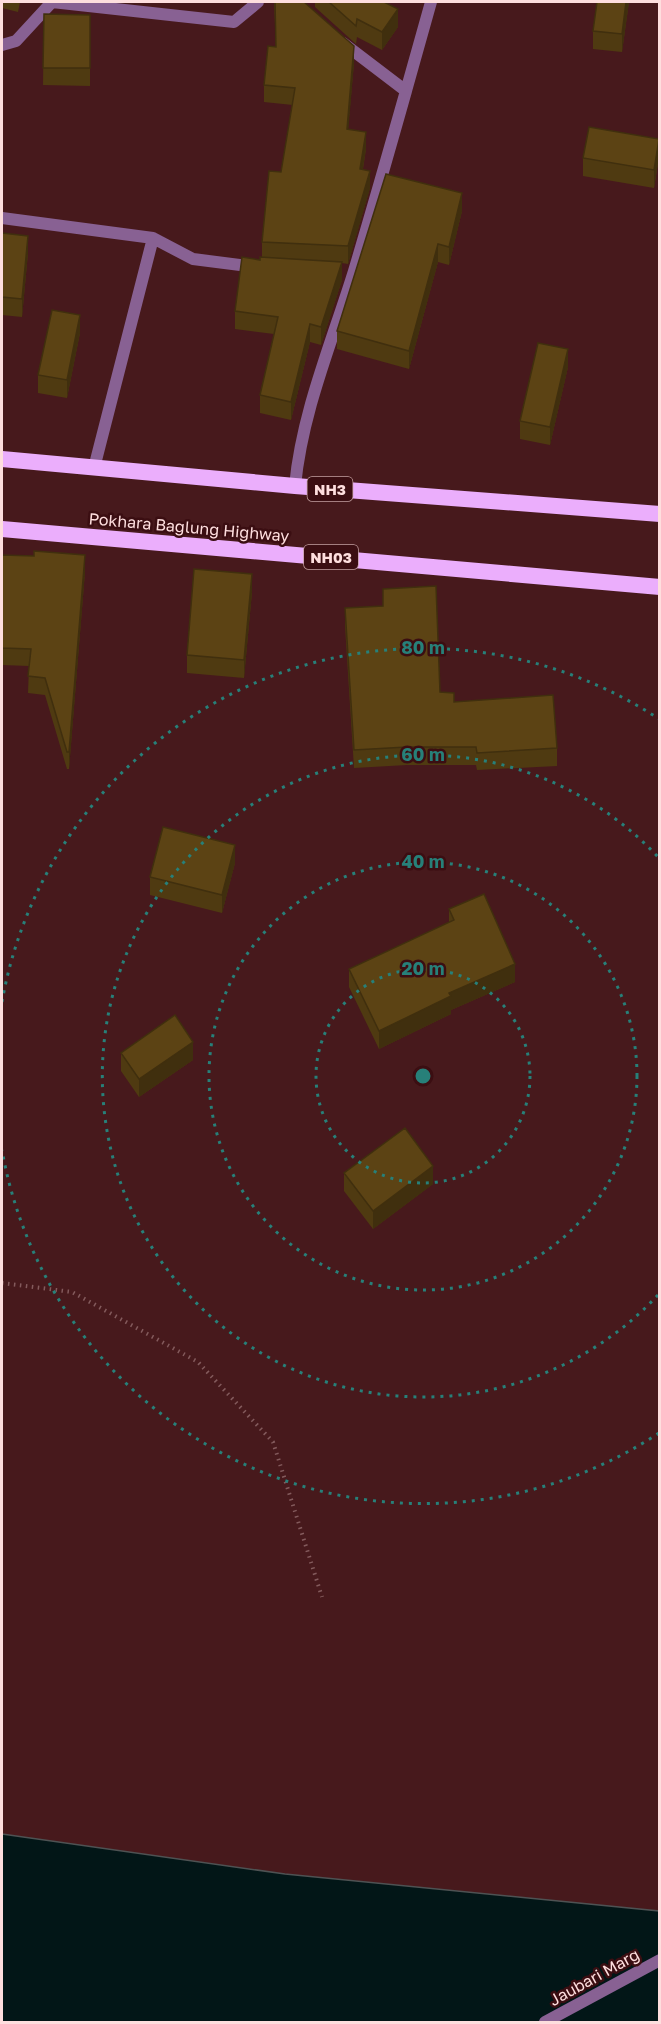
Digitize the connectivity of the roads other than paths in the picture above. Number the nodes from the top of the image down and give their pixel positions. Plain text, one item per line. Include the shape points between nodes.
1 (258, 2) edge
2 (431, 2) edge
3 (332, 33) edge
4 (2, 45) edge
5 (406, 91) junction
6 (2, 218) edge
7 (153, 238) junction
8 (267, 268) edge
9 (2, 459) edge
10 (94, 468) junction
11 (295, 486) junction
12 (660, 513) edge
13 (2, 529) edge
14 (660, 587) edge
15 (660, 1960) edge
16 (544, 2022) edge

1 - 4 street via 234,22 52,2 16,41
2 - 5 street
3 - 5 street
5 - 11 street via 348,272 298,454
6 - 7 street
7 - 8 street via 193,259
7 - 10 street
9 - 10 highway, NH3
10 - 11 highway, NH3
11 - 12 highway, NH3
13 - 14 highway, Pokhara Baglung Highway / NH03
15 - 16 street, Jaubari Marg

